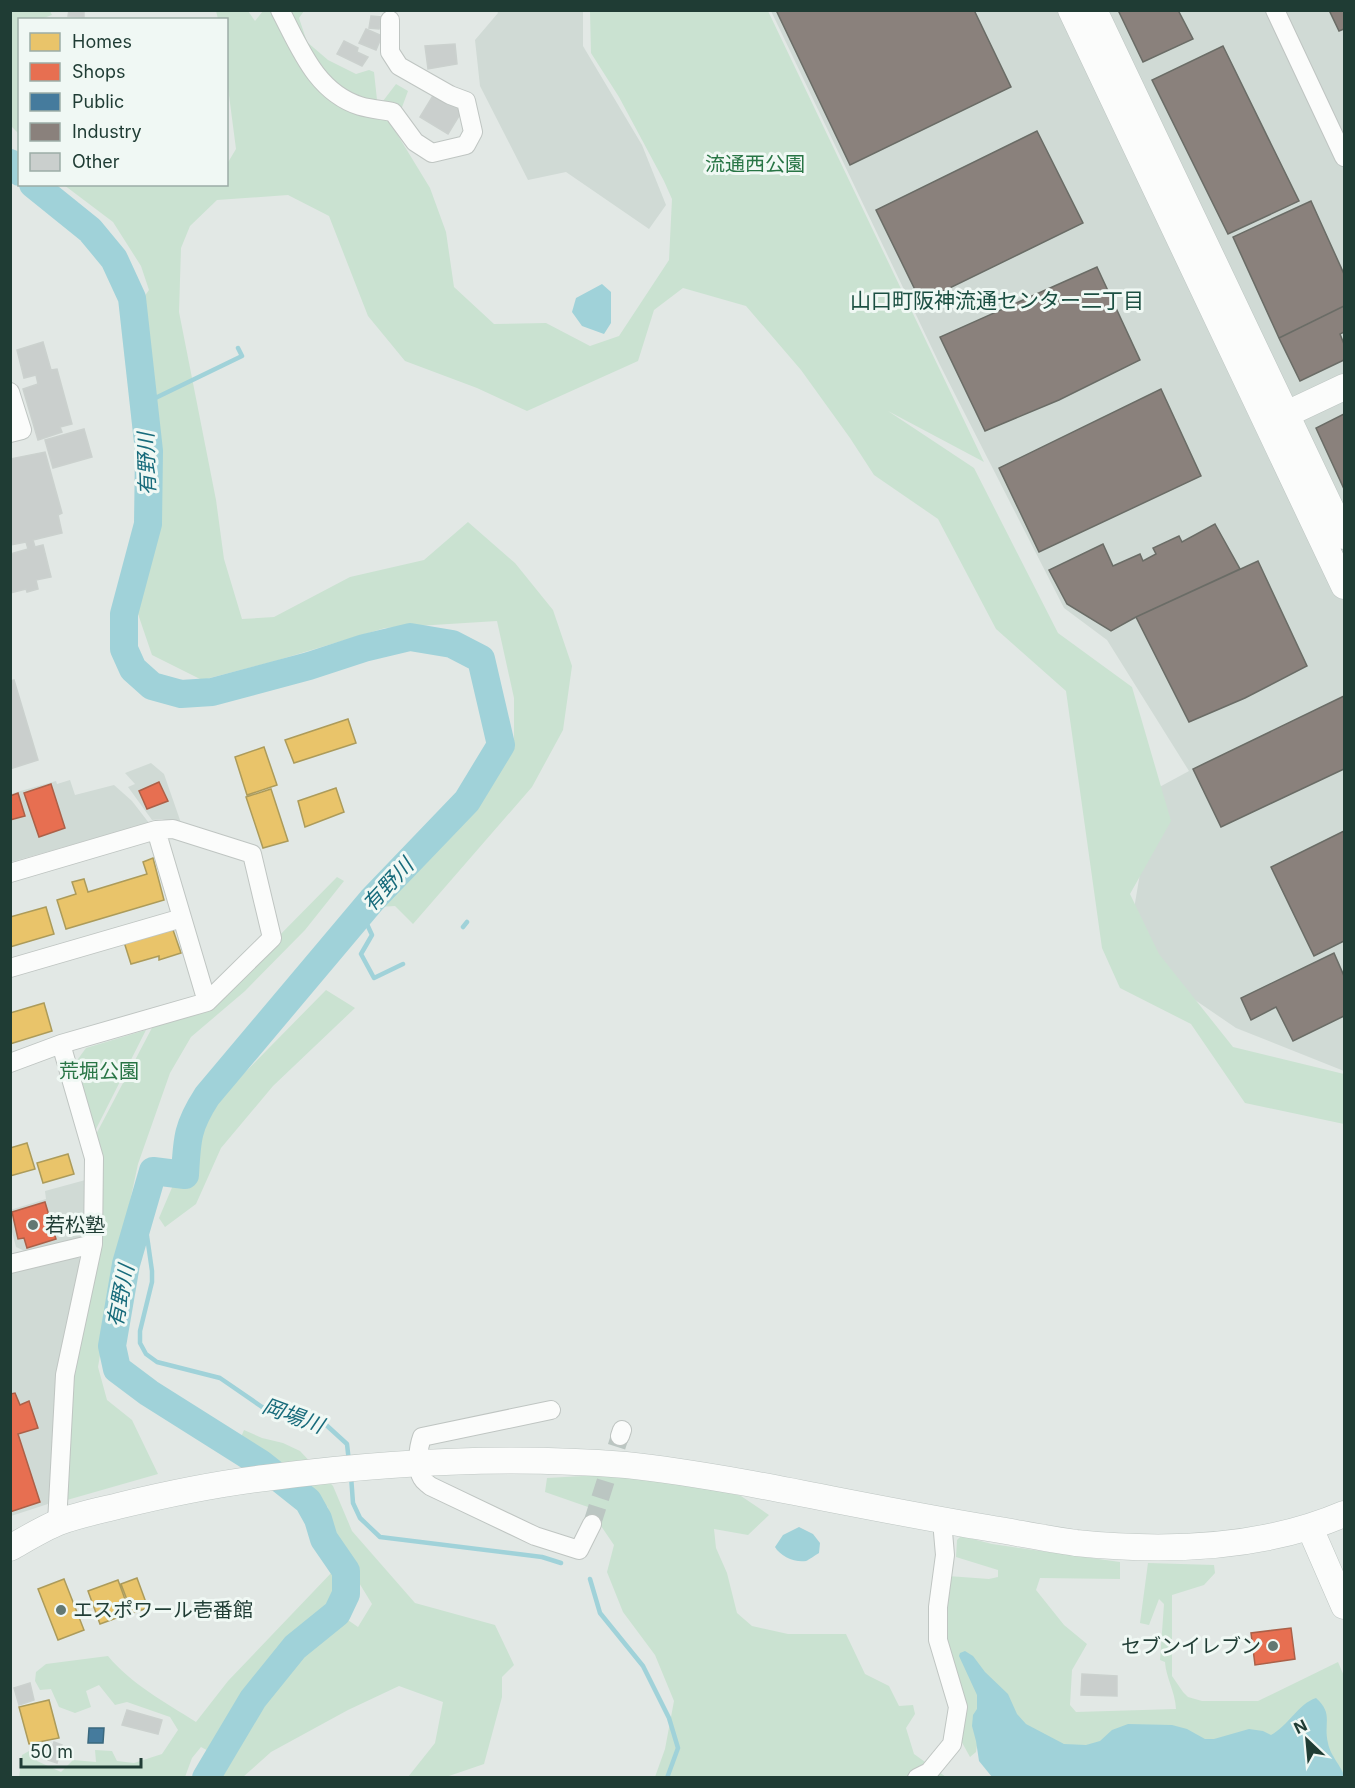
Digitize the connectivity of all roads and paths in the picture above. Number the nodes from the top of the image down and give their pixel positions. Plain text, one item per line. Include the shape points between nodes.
1 (280, 10) edge
2 (1071, 10) edge
3 (1094, 10) edge
4 (1275, 10) edge
5 (390, 20) dead end
6 (1344, 157) edge
7 (1344, 387) edge
8 (10, 392) edge
9 (1277, 419) junction
10 (10, 433) edge
11 (1344, 536) edge
12 (1344, 586) edge
13 (156, 830) junction
14 (10, 873) edge
15 (182, 918) junction
16 (10, 968) edge
17 (207, 1002) junction
18 (61, 1044) junction
19 (10, 1063) edge
20 (93, 1244) junction
21 (11, 1261) edge
22 (551, 1410) dead end
23 (419, 1462) junction
24 (1344, 1514) edge
25 (67, 1520) junction
26 (942, 1521) junction
27 (592, 1524) tunnel mouth
28 (1310, 1528) junction
29 (10, 1548) edge
30 (1344, 1606) edge
31 (917, 1778) edge

1 - 5 street via 309,66 325,86 360,106 393,112 415,142 432,153 466,145 473,132 466,101 399,66 390,52
2 - 9 street
3 - 9 street
4 - 6 street
7 - 9 street
8 - 10 street via 22,430
9 - 11 street
9 - 12 street
13 - 14 street
13 - 15 street
13 - 17 street via 173,829 252,854 272,938
15 - 16 street
15 - 17 street
17 - 18 street
18 - 19 street
18 - 20 street via 94,1158
20 - 21 street
20 - 25 street via 65,1375
22 - 23 street via 422,1437
23 - 25 street via 217,1484
23 - 26 street via 624,1465 750,1484
23 - 27 street via 422,1478 430,1486 534,1536 579,1550
24 - 28 street
25 - 29 street
26 - 28 street via 1074,1542 1165,1546 1230,1543
26 - 31 street via 945,1556 938,1640 958,1707 952,1744 929,1772
28 - 30 street

